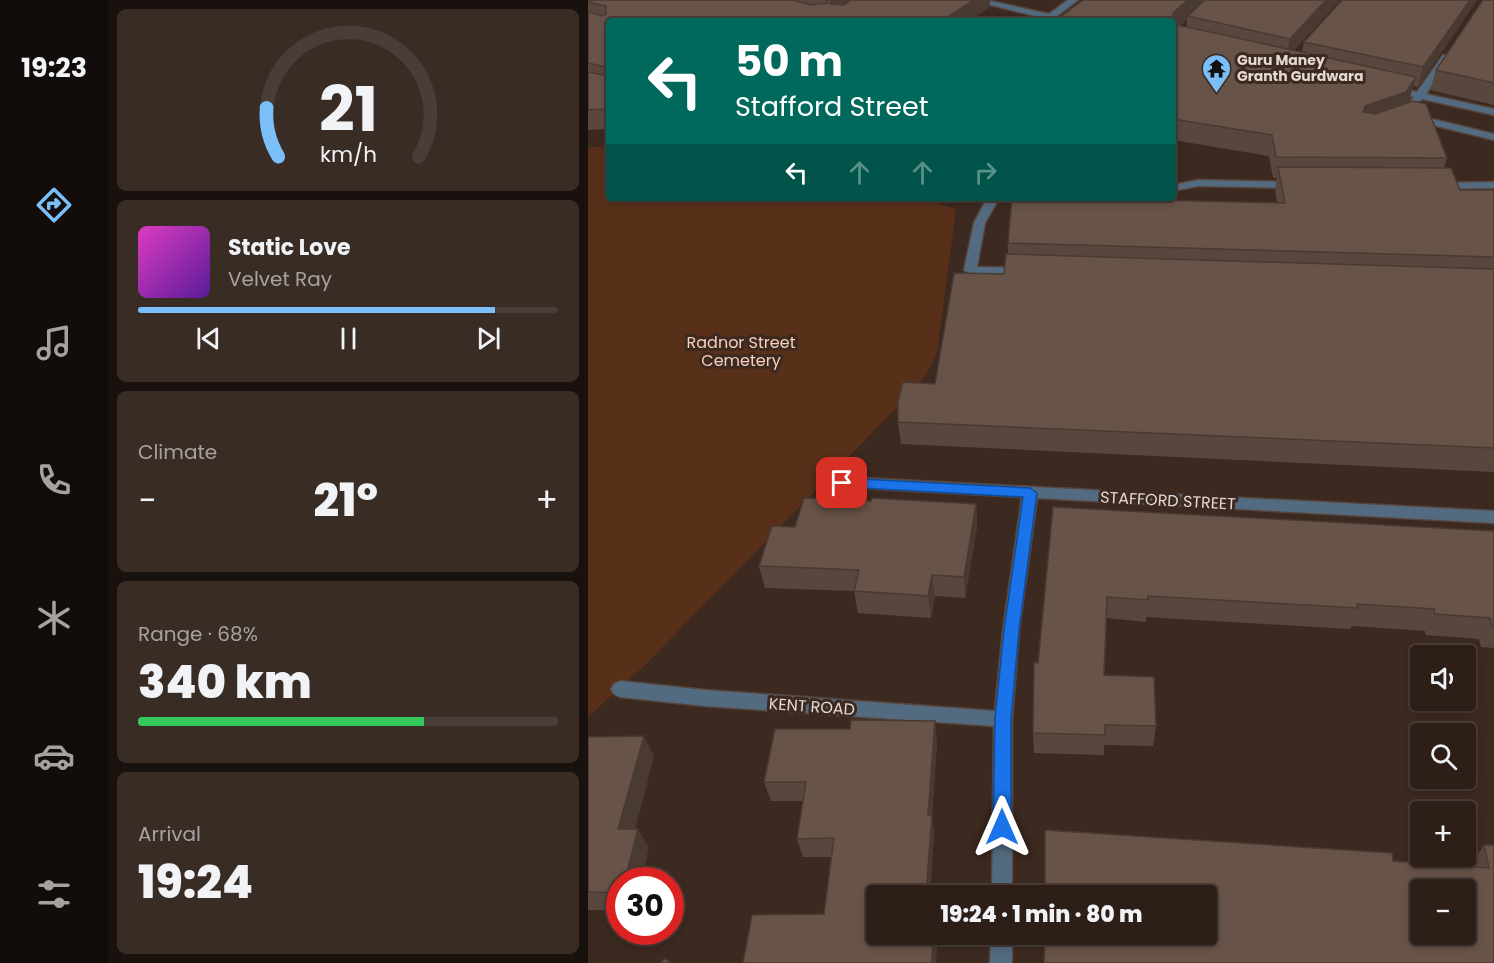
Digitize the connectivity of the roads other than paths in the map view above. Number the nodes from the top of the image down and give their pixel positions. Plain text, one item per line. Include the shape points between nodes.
1 (975, 0) edge
2 (1074, 0) edge
3 (1051, 17) junction
4 (1055, 18) edge
5 (1452, 48) edge
6 (1388, 88) edge
7 (1420, 95) junction
8 (1494, 112) edge
9 (1494, 137) edge
10 (1310, 185) edge
11 (1494, 185) edge
12 (1431, 186) edge
13 (1176, 187) edge
14 (991, 201) edge
15 (1038, 272) edge
16 (842, 483) dead end
17 (1030, 493) junction
18 (1494, 518) edge
19 (620, 689) dead end
20 (1003, 719) junction
21 (1002, 885) edge
22 (1002, 945) edge
23 (1001, 963) edge

1 - 3 street
2 - 3 street
3 - 4 street
5 - 7 street
6 - 7 street
7 - 8 street
7 - 9 street via 1406,116
10 - 13 street via 1198,183
11 - 12 street
14 - 15 street via 976,228 970,270
16 - 17 street, STAFFORD STREET
17 - 18 street, STAFFORD STREET
17 - 20 street
19 - 20 street, KENT ROAD
20 - 21 street
22 - 23 street

